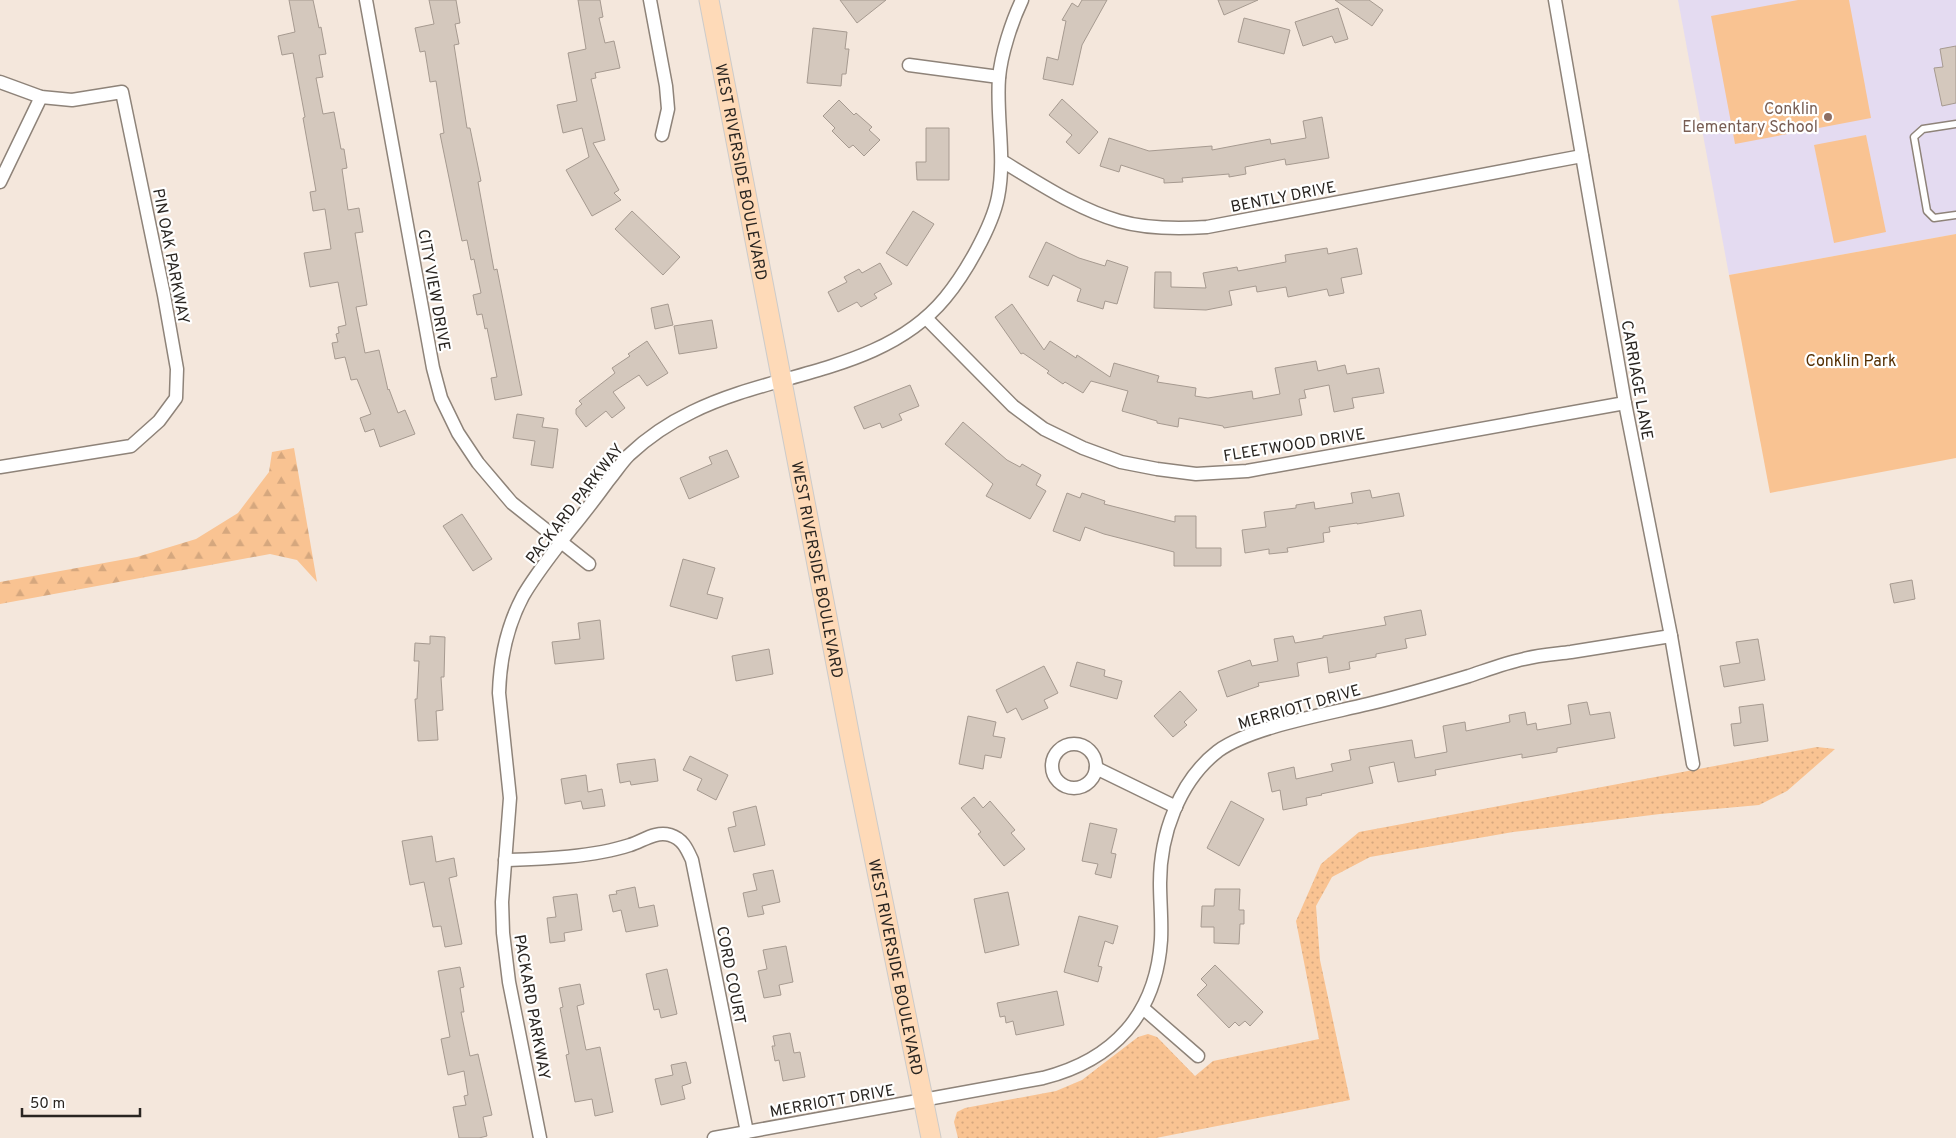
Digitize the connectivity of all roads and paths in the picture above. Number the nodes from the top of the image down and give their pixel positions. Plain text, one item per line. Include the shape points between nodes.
1 (366, 0) edge
2 (650, 0) edge
3 (709, 0) edge
4 (1022, 0) edge
5 (1555, 0) edge
6 (909, 65) dead end
7 (1000, 77) junction
8 (0, 82) edge
9 (41, 97) junction
10 (1956, 124) edge
11 (662, 134) dead end
12 (1582, 156) junction
13 (1002, 162) junction
14 (0, 182) edge
15 (1956, 214) edge
16 (926, 318) junction
17 (780, 380) junction
18 (1625, 403) junction
19 (0, 467) edge
20 (561, 542) junction
21 (589, 564) dead end
22 (1671, 636) junction
23 (1693, 764) dead end
24 (1096, 768) dead end
25 (1176, 807) junction
26 (505, 860) junction
27 (1144, 1009) junction
28 (1198, 1056) dead end
29 (923, 1101) junction
30 (747, 1132) junction
31 (540, 1138) edge
32 (714, 1138) edge
33 (931, 1138) edge

1 - 20 street, CITY VIEW DRIVE via 441,398 458,433 478,463 512,503
2 - 11 street via 666,86 668,109
3 - 17 main road, WEST RIVERSIDE BOULEVARD
4 - 7 street, PACKARD PARKWAY via 1004,52
5 - 12 street, CARRIAGE LANE
6 - 7 street
7 - 13 street, PACKARD PARKWAY
8 - 9 street
9 - 14 street
9 - 19 street, PIN OAK PARKWAY via 72,100 122,92 164,295 177,369 176,398 159,421 131,446
10 - 15 lane via 1923,130 1914,137 1927,210 1934,218
12 - 13 street, BENTLY DRIVE via 1207,227 1177,229 1118,221 1062,197
12 - 18 street, CARRIAGE LANE
13 - 16 street, PACKARD PARKWAY via 998,198 986,230 966,268
16 - 17 street, PACKARD PARKWAY via 871,352
16 - 18 street, FLEETWOOD DRIVE via 1013,406 1044,429 1121,462 1196,474 1246,471
17 - 20 street, PACKARD PARKWAY via 722,398 690,412 658,432 628,456
17 - 29 main road, WEST RIVERSIDE BOULEVARD
18 - 22 street, CARRIAGE LANE
20 - 21 street, CITY VIEW DRIVE
20 - 26 street, PACKARD PARKWAY via 523,596 508,631 503,657 498,693 510,798
22 - 23 street, CARRIAGE LANE
22 - 25 street, MERRIOTT DRIVE via 1524,659 1411,693 1253,734 1218,751 1189,782
24 - 25 street
25 - 27 street, MERRIOTT DRIVE via 1162,856 1160,958
26 - 30 street, CORD COURT via 609,850 660,834 670,835 686,846 692,860
26 - 31 street, PACKARD PARKWAY via 502,902 505,959
27 - 28 street
27 - 29 street, MERRIOTT DRIVE via 1111,1046 1072,1070
29 - 30 street, MERRIOTT DRIVE
29 - 33 main road, WEST RIVERSIDE BOULEVARD
30 - 32 street, MERRIOTT DRIVE

